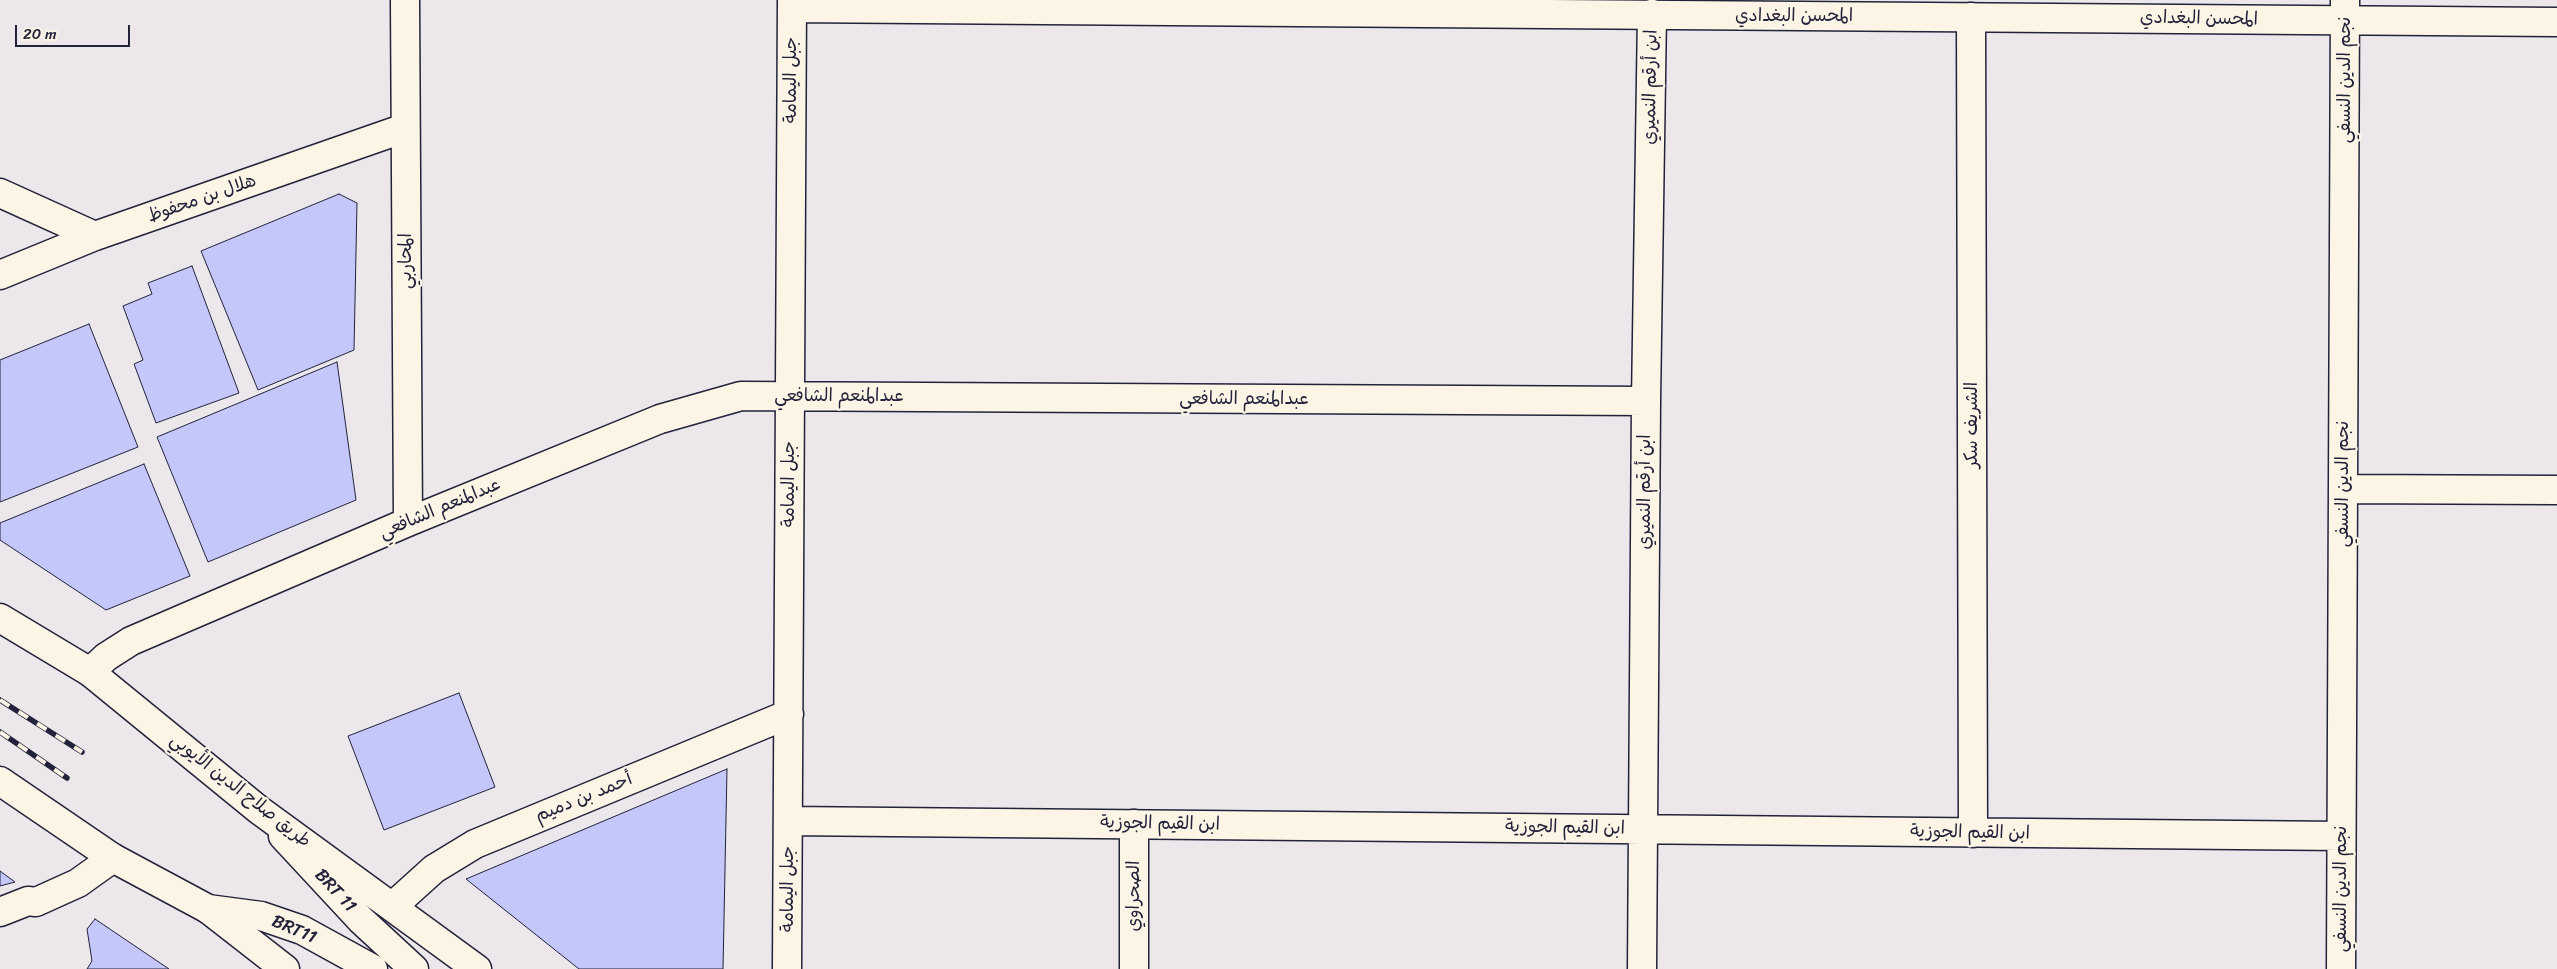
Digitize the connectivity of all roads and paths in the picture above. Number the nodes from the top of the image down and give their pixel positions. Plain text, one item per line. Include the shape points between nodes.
1 (405, 0) edge
2 (792, 4) edge
3 (2345, 10) edge
4 (1652, 14) junction
5 (1971, 17) junction
6 (2557, 22) edge
7 (405, 128) junction
8 (0, 193) edge
9 (95, 236) junction
10 (0, 275) edge
11 (790, 396) junction
12 (1646, 401) junction
13 (2343, 489) junction
14 (2557, 490) edge
15 (408, 522) junction
16 (0, 618) edge
17 (90, 672) junction
18 (789, 714) junction
19 (0, 780) edge
20 (259, 810) junction
21 (788, 820) junction
22 (1134, 824) junction
23 (1643, 829) junction
24 (1973, 833) junction
25 (2341, 836) junction
26 (113, 858) junction
27 (393, 906) junction
28 (208, 909) junction
29 (0, 912) edge
30 (285, 969) edge
31 (373, 969) edge
32 (414, 969) edge
33 (477, 969) edge
34 (788, 969) edge
35 (1134, 969) edge
36 (1642, 969) edge
37 (2341, 969) edge

1 - 7 street, المحاربي
2 - 4 street, المحسن البغدادي
2 - 11 street, جبل اليمامة
3 - 5 street, المحسن البغدادي
3 - 6 street, المحسن البغدادي
3 - 13 street, نجم الدين النسفي
4 - 5 street, المحسن البغدادي
4 - 12 street, ابن أرقم النميري
5 - 24 street, الشريف سكر
7 - 9 street, هلال بن محفوظ
7 - 15 street, المحاربي
8 - 9 street
9 - 10 street, هلال بن محفوظ
11 - 12 street, عبدالمنعم الشافعي
11 - 15 street, عبدالمنعم الشافعي via 741,396 660,418
11 - 18 street, جبل اليمامة
12 - 23 street, ابن أرقم النميري
13 - 14 street
13 - 25 street, نجم الدين النسفي
15 - 17 street, عبدالمنعم الشافعي via 132,640
16 - 17 street, طريق صلاح الدين الأيوبي
17 - 20 street, طريق صلاح الدين الأيوبي
18 - 21 street, جبل اليمامة
18 - 27 street, أحمد بن دميم via 475,844 434,869
19 - 26 street
20 - 27 street, طريق صلاح الدين الأيوبي
20 - 32 street, BRT 11 via 361,920
21 - 22 street, ابن القيم الجوزية
21 - 34 street, جبل اليمامة
22 - 23 street, ابن القيم الجوزية
22 - 35 street, الصحراوي
23 - 24 street, ابن القيم الجوزية
23 - 36 street, ابن أرقم النميري
24 - 25 street, ابن القيم الجوزية
25 - 37 street, نجم الدين النسفي
26 - 28 street
26 - 29 street via 78,883 36,902
27 - 33 street, طريق صلاح الدين الأيوبي
28 - 30 street
28 - 31 street, BRT11 via 261,916 302,930

